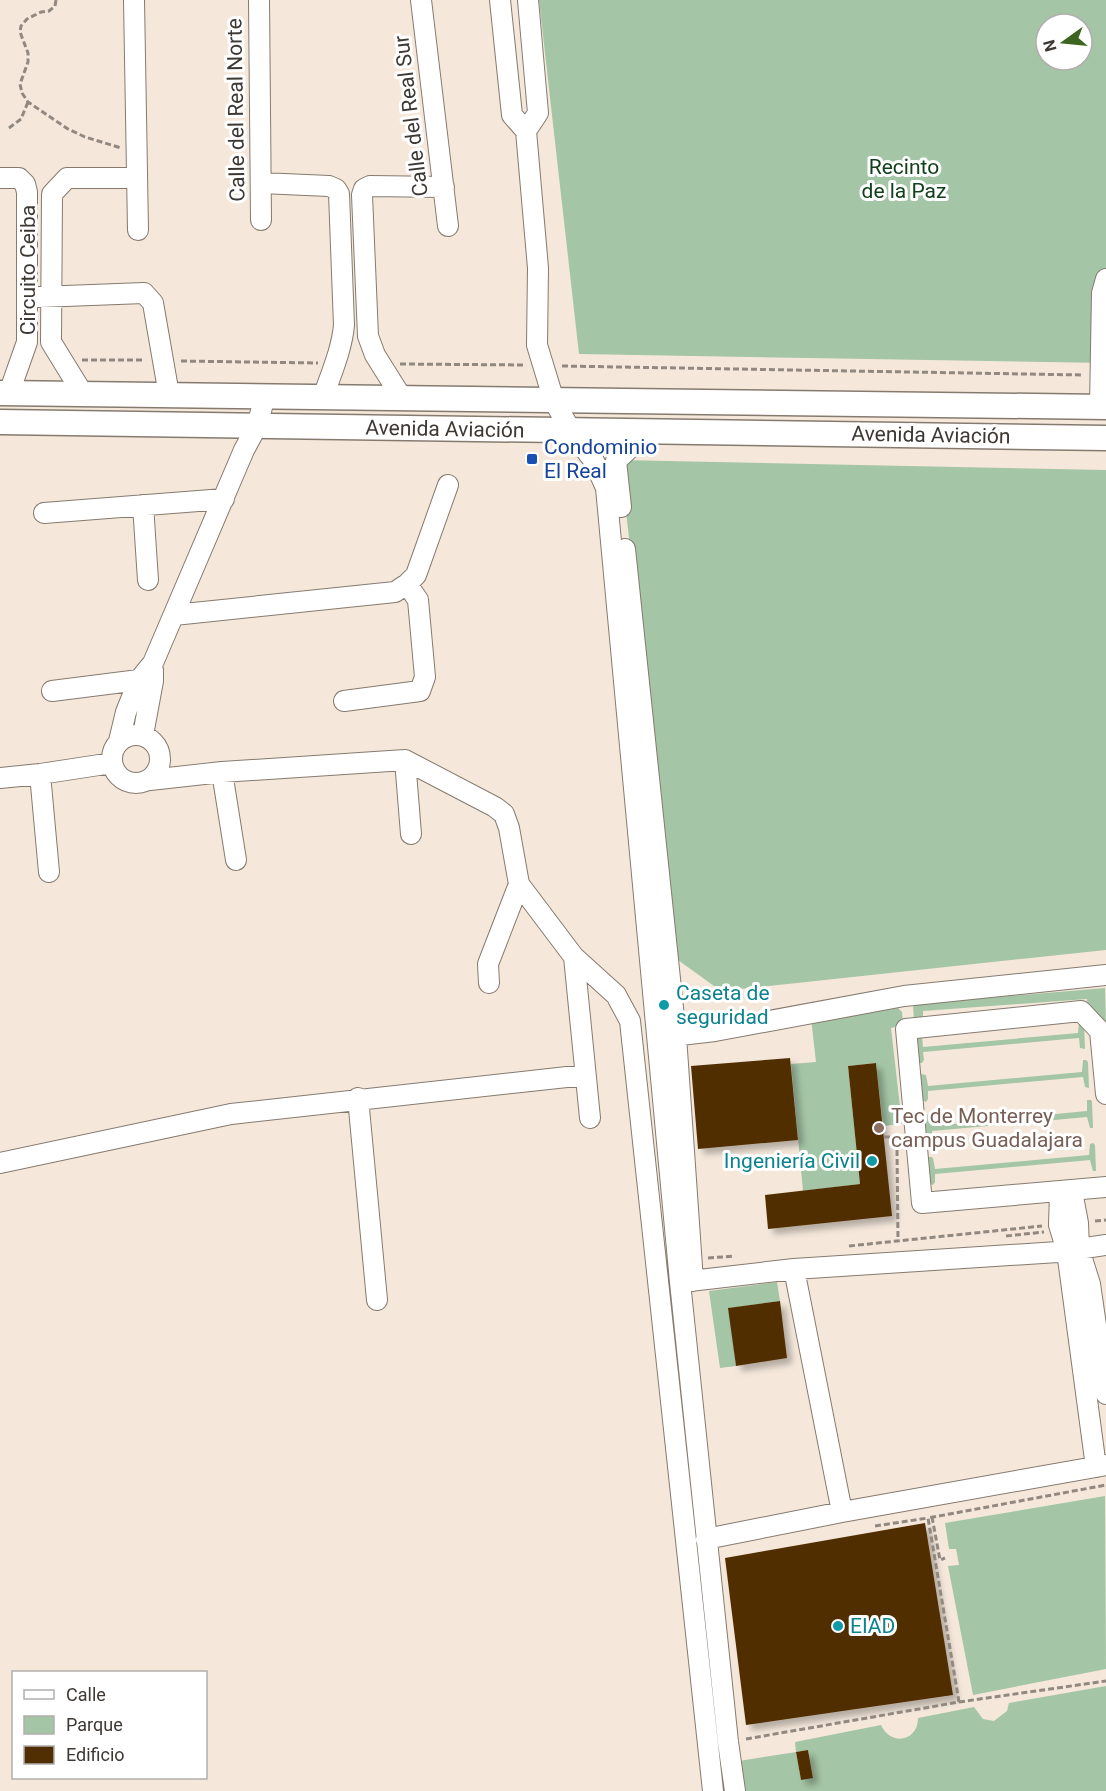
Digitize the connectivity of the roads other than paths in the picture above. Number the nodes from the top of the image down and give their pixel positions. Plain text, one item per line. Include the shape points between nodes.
1 (134, 0) edge
2 (259, 0) edge
3 (421, 0) edge
4 (500, 0) edge
5 (530, 9) edge
6 (503, 21) junction
7 (526, 131) junction
8 (0, 178) edge
9 (137, 178) junction
10 (261, 183) junction
11 (444, 187) junction
12 (261, 219) dead end
13 (448, 226) dead end
14 (138, 230) dead end
15 (1106, 279) edge
16 (27, 297) junction
17 (51, 297) junction
18 (343, 301) junction
19 (365, 301) junction
20 (4, 393) edge
21 (83, 394) junction
22 (169, 395) junction
23 (265, 396) junction
24 (324, 397) junction
25 (402, 398) junction
26 (554, 401) junction
27 (1103, 407) edge
28 (0, 422) edge
29 (257, 426) junction
30 (571, 430) junction
31 (648, 431) junction
32 (1106, 438) edge
33 (448, 485) dead end
34 (224, 499) junction
35 (143, 506) junction
36 (44, 513) dead end
37 (148, 580) dead end
38 (407, 585) junction
39 (174, 615) junction
40 (149, 675) junction
41 (52, 691) dead end
42 (344, 702) dead end
43 (143, 735) junction
44 (119, 741) junction
45 (160, 753) junction
46 (405, 760) junction
47 (112, 763) junction
48 (222, 772) junction
49 (40, 774) junction
50 (188, 775) junction
51 (0, 778) edge
52 (150, 780) junction
53 (411, 834) dead end
54 (236, 860) dead end
55 (49, 872) dead end
56 (519, 885) junction
57 (574, 957) junction
58 (1106, 975) edge
59 (489, 983) dead end
60 (904, 996) junction
61 (906, 1029) junction
62 (667, 1037) junction
63 (585, 1075) junction
64 (1106, 1094) edge
65 (358, 1098) junction
66 (590, 1118) dead end
67 (0, 1163) edge
68 (1106, 1187) edge
69 (1066, 1192) junction
70 (1106, 1245) edge
71 (1073, 1250) junction
72 (794, 1269) junction
73 (687, 1282) junction
74 (377, 1300) dead end
75 (1106, 1394) edge
76 (1101, 1466) edge
77 (842, 1512) junction
78 (711, 1538) junction
79 (713, 1791) edge
80 (735, 1791) edge

1 - 9 street
2 - 10 street, Calle del Real Norte
3 - 11 street, Calle del Real Sur
4 - 6 street
5 - 6 street via 515,7 506,11
5 - 7 street via 538,113
6 - 7 street via 512,115
7 - 26 street via 538,268 537,345
8 - 16 street, Circuito Ceiba via 19,178 27,192
9 - 14 street
9 - 17 street, Circuito Ceiba via 67,178 52,194
10 - 12 street, Calle del Real Norte
10 - 18 street via 336,189
11 - 13 street, Calle del Real Sur
11 - 19 street via 364,189
15 - 27 street via 1102,293
16 - 17 street
16 - 20 street, Circuito Ceiba via 27,342
17 - 21 street, Circuito Ceiba via 51,342
17 - 22 street via 144,293 153,303
18 - 19 street
18 - 24 street via 342,343
19 - 25 street via 368,336 375,355
20 - 21 main road, Avenida Aviación
21 - 22 main road, Avenida Aviación
22 - 23 main road, Avenida Aviación
23 - 24 main road, Avenida Aviación
23 - 29 street
24 - 25 main road, Avenida Aviación
25 - 26 main road, Avenida Aviación
26 - 27 main road, Avenida Aviación
26 - 30 street
28 - 29 main road, Avenida Aviación
29 - 30 main road, Avenida Aviación
29 - 34 street
30 - 31 main road, Avenida Aviación
30 - 62 street via 594,461 606,488
31 - 32 main road, Avenida Aviación
31 - 62 street via 616,461
33 - 38 street via 416,575
34 - 35 street
34 - 39 street
35 - 36 street
35 - 37 street
38 - 39 street via 395,592
38 - 42 street via 418,600 425,677 420,691
39 - 40 street
40 - 41 street
40 - 43 street
40 - 44 street via 126,712
43 - 44 street via 130,735
43 - 45 street via 154,742
44 - 47 street via 112,751
45 - 50 street
45 - 52 street via 160,766
46 - 48 street
46 - 53 street
46 - 56 street via 504,814
47 - 49 street
47 - 52 street via 118,775 128,782
48 - 50 street
48 - 54 street
49 - 51 street
49 - 55 street
50 - 52 street
56 - 57 street
56 - 59 street via 488,964
57 - 63 street
57 - 79 street via 616,995 630,1021
58 - 60 street
60 - 61 street
60 - 62 street
61 - 64 street via 1082,1011 1100,1031
61 - 69 street via 922,1203
62 - 73 street
62 - 73 street via 692,1260
63 - 65 street
63 - 66 street
65 - 67 street via 231,1114
65 - 74 street
68 - 69 street
69 - 71 street via 1078,1223
69 - 71 street via 1059,1225
70 - 71 street
71 - 72 street
71 - 75 street via 1090,1284
71 - 76 street
72 - 73 street
72 - 77 street
73 - 78 street via 704,1416
76 - 77 street
77 - 78 street
78 - 80 street

